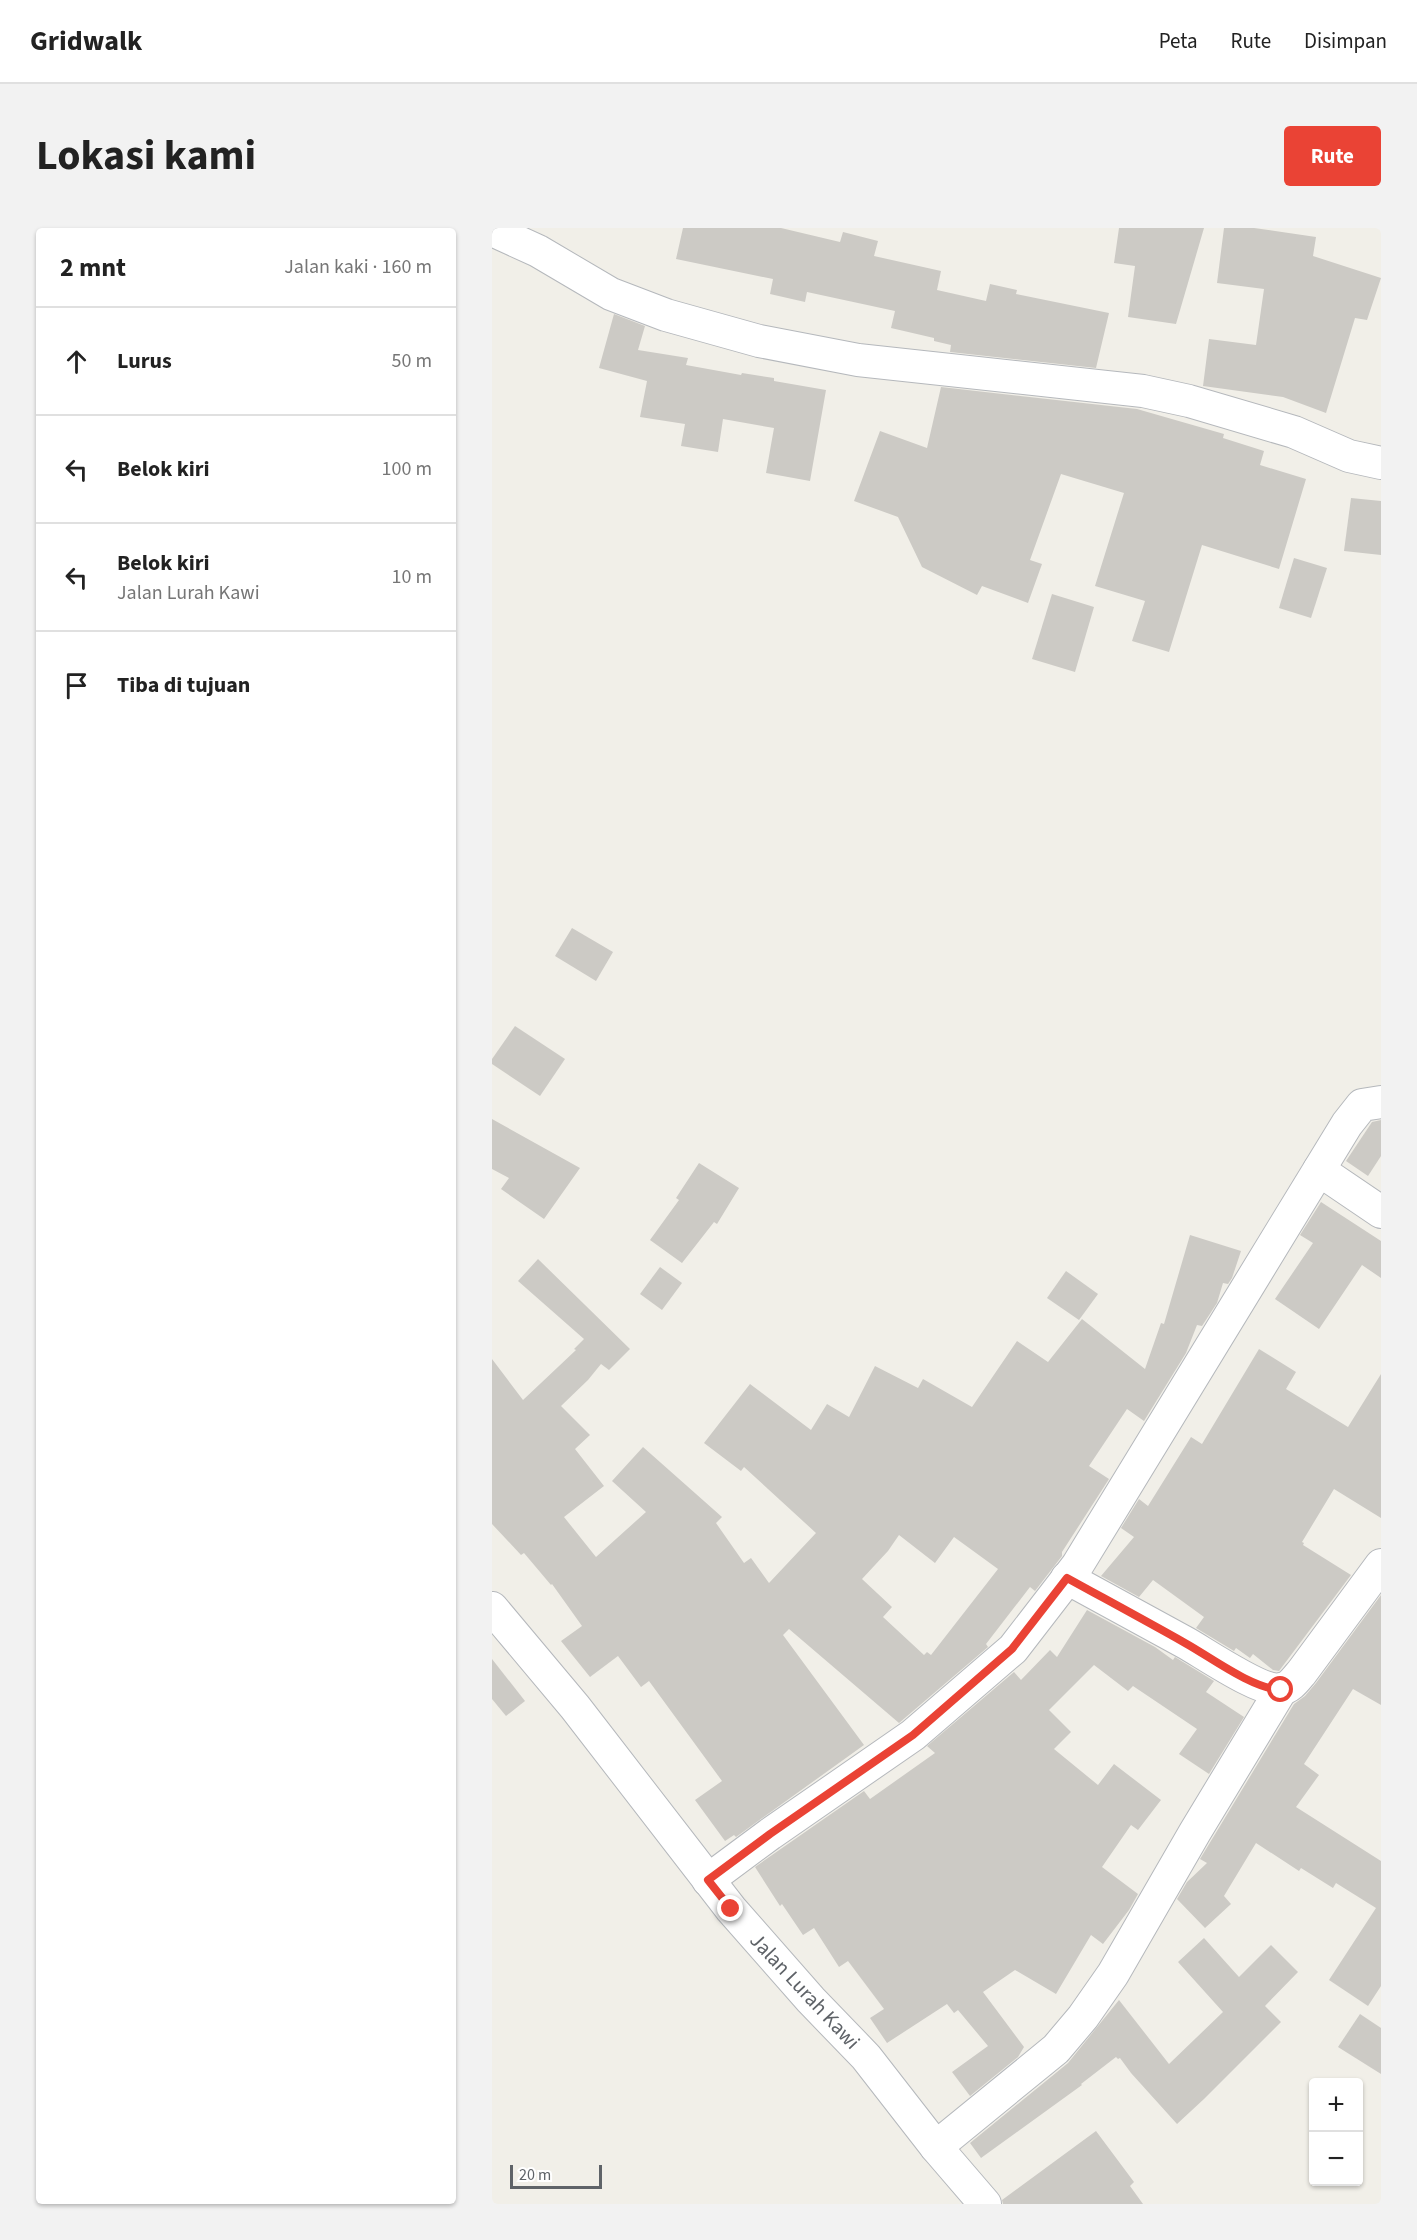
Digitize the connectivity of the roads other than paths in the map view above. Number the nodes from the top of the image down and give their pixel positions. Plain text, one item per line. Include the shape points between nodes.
1 (492, 230) edge
2 (1381, 463) edge
3 (1381, 1102) edge
4 (1318, 1170) junction
5 (1381, 1212) edge
6 (1381, 1565) edge
7 (1067, 1578) junction
8 (492, 1608) edge
9 (1281, 1690) junction
10 (708, 1880) junction
11 (936, 2147) junction
12 (985, 2204) edge

1 - 2 street via 538,251 611,294 666,315 759,341 858,360 1143,391 1294,432 1349,456
3 - 4 street via 1362,1105
4 - 5 street
4 - 7 street
6 - 9 street via 1302,1672
7 - 9 street via 1225,1667 1263,1686
7 - 10 street via 1012,1649 913,1735
8 - 10 street, Jalan Lurah Kawi via 582,1716
9 - 11 street via 1113,1974 1083,2017 1056,2049
10 - 11 street, Jalan Lurah Kawi via 811,2000 866,2057
11 - 12 street, Jalan Lurah Kawi

